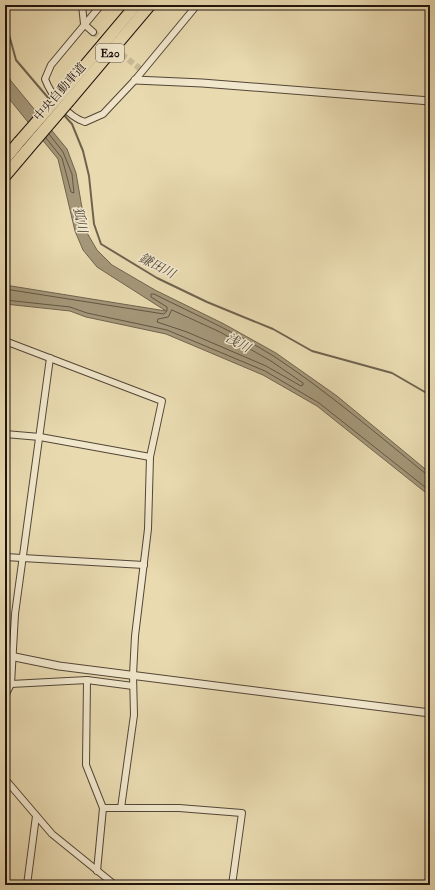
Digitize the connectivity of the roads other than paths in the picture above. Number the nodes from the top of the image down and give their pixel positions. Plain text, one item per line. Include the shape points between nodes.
1 (82, 5) edge
2 (100, 5) edge
3 (136, 5) edge
4 (150, 5) edge
5 (197, 5) edge
6 (84, 24) junction
7 (93, 32) tunnel mouth
8 (135, 80) junction
9 (430, 101) edge
10 (5, 159) edge
11 (5, 176) edge
12 (5, 341) edge
13 (50, 358) junction
14 (5, 434) edge
15 (40, 437) junction
16 (150, 457) junction
17 (5, 557) edge
18 (23, 558) junction
19 (144, 565) junction
20 (5, 655) edge
21 (14, 658) junction
22 (133, 675) junction
23 (86, 680) junction
24 (11, 684) junction
25 (133, 686) junction
26 (5, 696) edge
27 (430, 713) edge
28 (5, 779) edge
29 (103, 808) junction
30 (121, 808) junction
31 (36, 816) junction
32 (97, 871) junction
33 (27, 885) edge
34 (116, 885) edge
35 (232, 885) edge

1 - 6 street
2 - 6 street
3 - 10 highway, 中央自動車道 / E20, bridge
4 - 11 highway, 中央自動車道 / E20, bridge
5 - 8 street
6 - 7 street
6 - 8 street via 51,65 45,79 49,90 77,120 85,122 103,114
8 - 9 street
12 - 13 street
13 - 15 street
13 - 16 street via 162,401
14 - 15 street
15 - 16 street
15 - 18 street
16 - 19 street
17 - 18 street
18 - 19 street
18 - 21 street via 15,614
19 - 22 street
20 - 21 street
21 - 22 street
21 - 24 street
22 - 25 street
22 - 27 street
23 - 24 street
23 - 25 street
23 - 29 street via 86,765
24 - 26 street
25 - 30 street via 134,715
28 - 31 street
29 - 30 street
29 - 32 street
30 - 35 street via 180,808 242,813
31 - 32 street via 52,834
31 - 33 street
32 - 34 street

